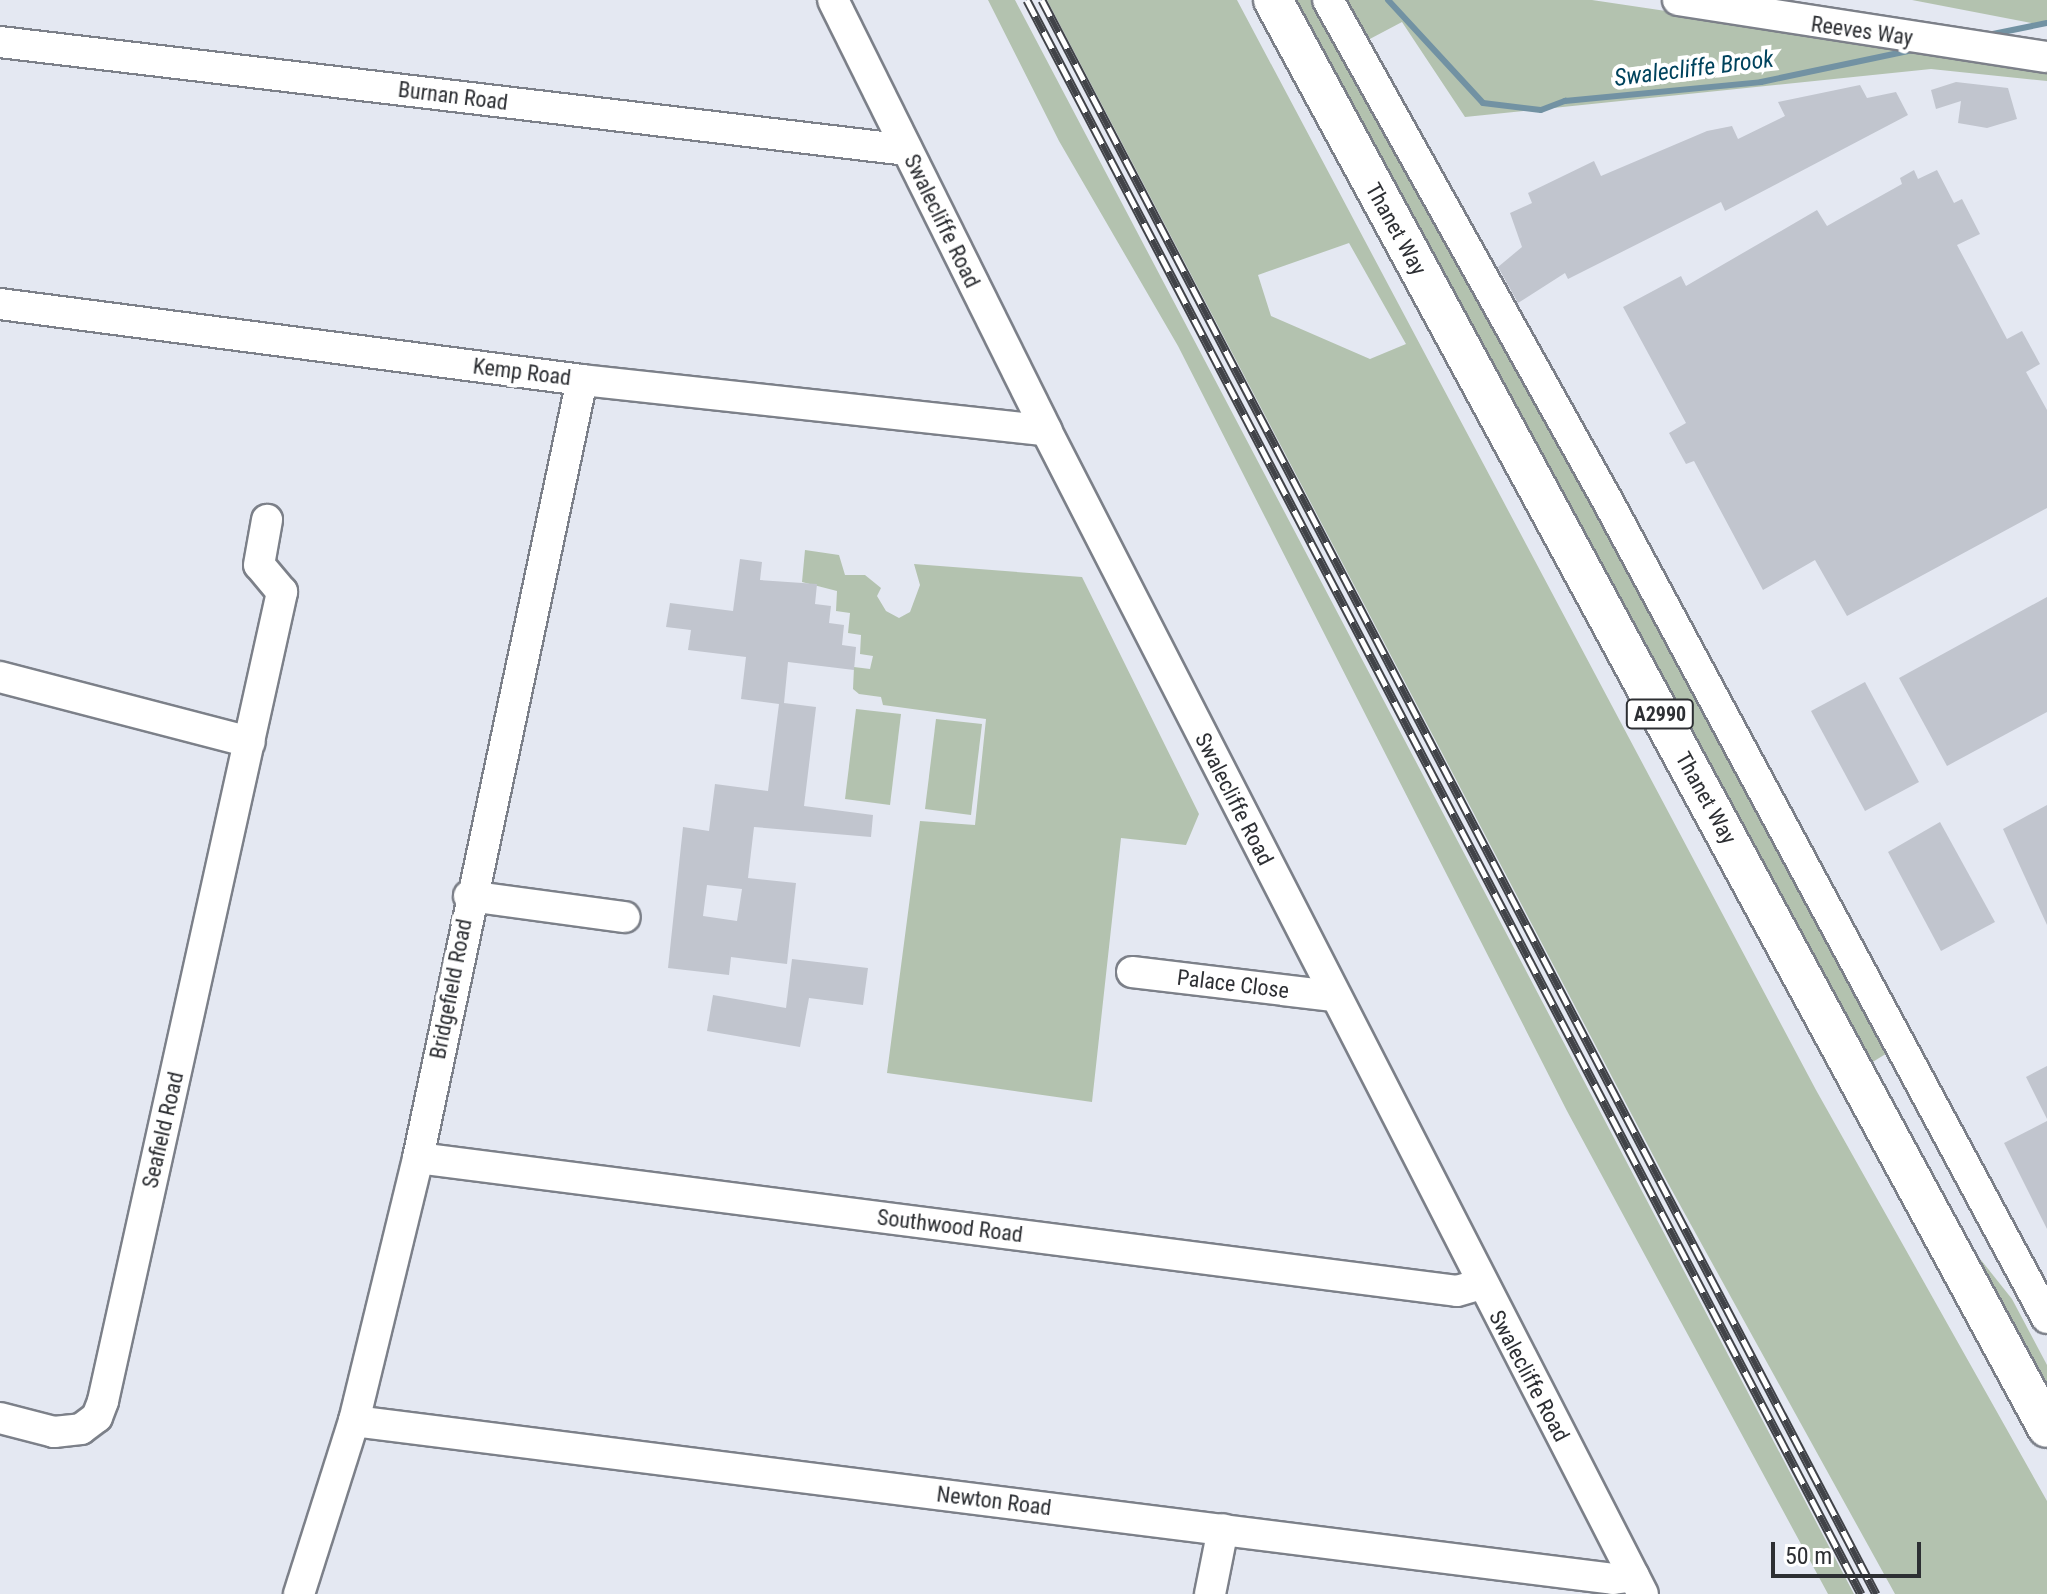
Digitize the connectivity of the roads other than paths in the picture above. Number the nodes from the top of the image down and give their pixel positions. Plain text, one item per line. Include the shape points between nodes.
1 (833, 0) edge
2 (1273, 0) edge
3 (1328, 0) edge
4 (1678, 0) edge
5 (0, 42) edge
6 (2047, 57) edge
7 (907, 150) junction
8 (0, 304) edge
9 (582, 380) junction
10 (1046, 430) junction
11 (267, 520) dead end
12 (0, 677) edge
13 (250, 742) junction
14 (469, 896) junction
15 (625, 917) dead end
16 (1132, 973) dead end
17 (1334, 996) junction
18 (418, 1158) junction
19 (1481, 1284) junction
20 (2047, 1318) edge
21 (0, 1418) edge
22 (354, 1421) junction
23 (2047, 1428) edge
24 (1223, 1529) junction
25 (1638, 1585) edge
26 (299, 1594) edge
27 (1210, 1594) edge

1 - 7 street, Swalecliffe Road
2 - 23 main road, Thanet Way / A2990
3 - 20 street via 1606,498
4 - 6 street, Reeves Way
5 - 7 street, Burnan Road
7 - 10 street, Swalecliffe Road
8 - 9 street, Kemp Road
9 - 10 street, Kemp Road
9 - 14 street, Bridgefield Road
10 - 17 street, Swalecliffe Road
11 - 13 street, Seafield Road via 259,565 294,592
12 - 13 street
13 - 21 street, Seafield Road via 97,1417 81,1429 54,1432
14 - 15 street
14 - 18 street, Bridgefield Road
16 - 17 street, Palace Close
17 - 19 street, Swalecliffe Road
18 - 19 street, Southwood Road via 1457,1291
18 - 22 street, Bridgefield Road
19 - 25 street, Swalecliffe Road
22 - 24 street, Newton Road
22 - 26 street, Bridgefield Road
24 - 25 street, Newton Road
24 - 27 street

